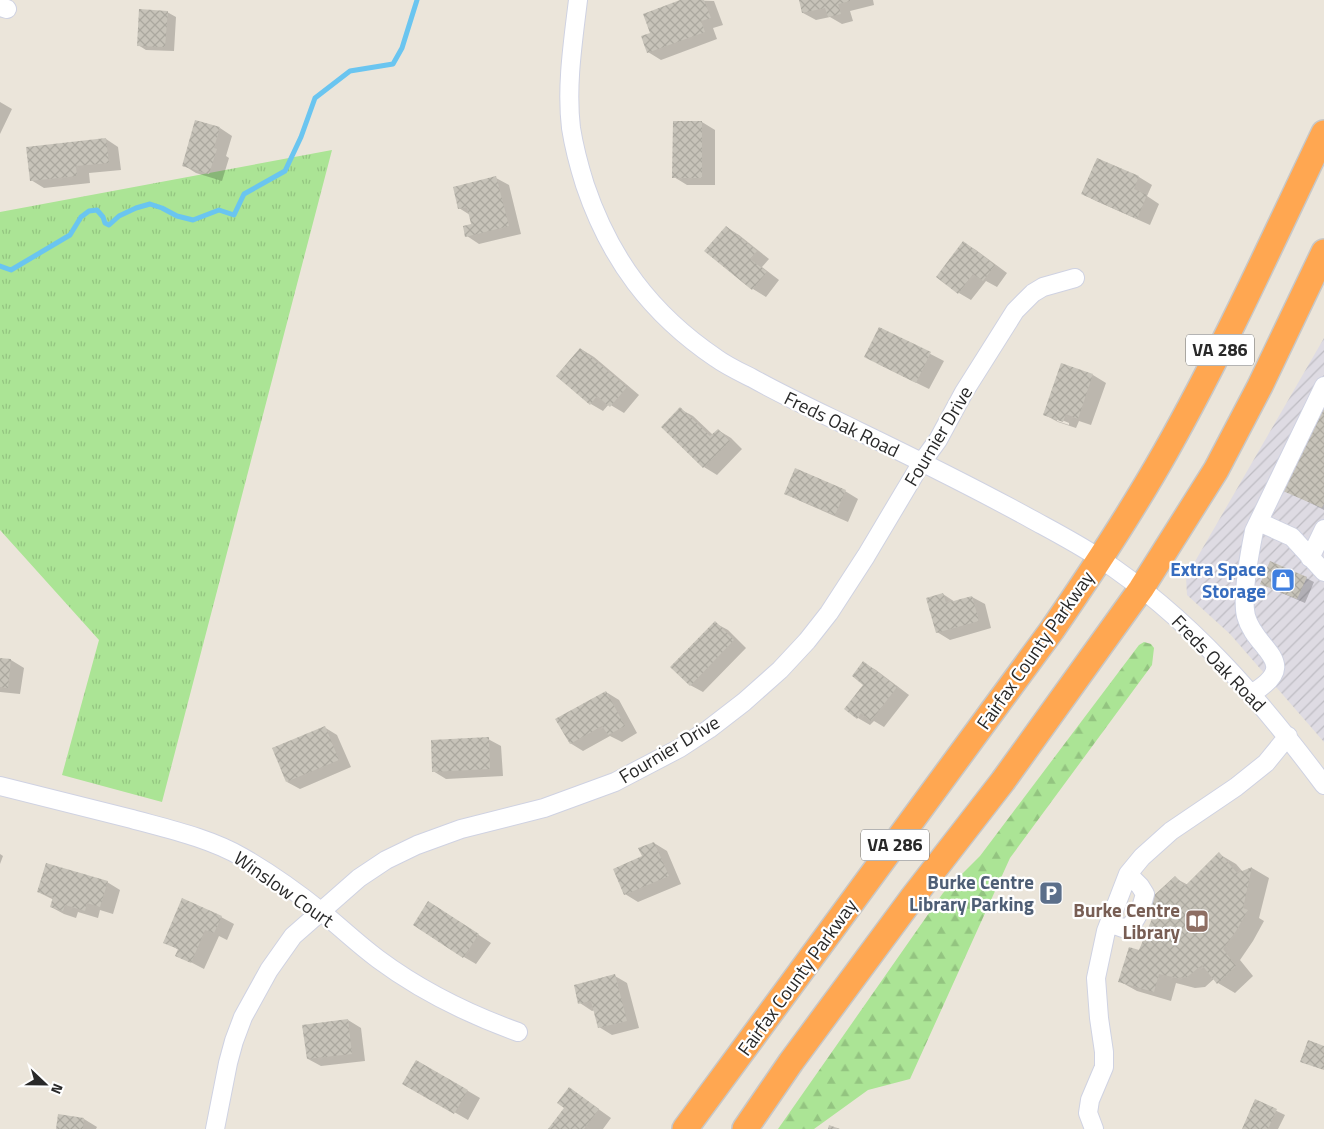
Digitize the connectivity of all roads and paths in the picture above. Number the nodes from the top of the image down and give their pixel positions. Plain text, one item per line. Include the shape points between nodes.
1 (578, 0) edge
2 (1324, 133) edge
3 (1324, 252) edge
4 (1075, 278) dead end
5 (1324, 386) edge
6 (922, 462) junction
7 (1259, 522) junction
8 (1324, 529) edge
9 (1100, 558) junction
10 (1310, 558) junction
11 (1324, 572) edge
12 (1141, 589) junction
13 (1251, 694) junction
14 (1288, 736) junction
15 (1324, 785) edge
16 (0, 786) edge
17 (1128, 874) junction
18 (321, 912) junction
19 (1109, 923) junction
20 (518, 1032) dead end
21 (215, 1129) edge
22 (685, 1129) edge
23 (744, 1129) edge
24 (1094, 1129) edge

1 - 6 street, Freds Oak Road via 570,82 571,130 578,164 603,231 637,286 687,337 718,360
2 - 9 highway, Fairfax County Parkway / VA 286 via 1208,373 1165,453
3 - 12 highway, VA 286 via 1216,470
4 - 6 street, Fournier Drive via 1043,287 1015,311
5 - 7 street
6 - 9 street, Freds Oak Road via 985,493
6 - 18 street, Fournier Drive via 829,613 780,670 744,702 680,748 615,782 544,808 461,829 386,860 359,878
7 - 10 street via 1292,537
7 - 13 street via 1248,557 1246,616 1273,658 1275,670 1265,685
8 - 10 street
9 - 12 street, Freds Oak Road
9 - 22 highway, Fairfax County Parkway / VA 286 via 1052,630
10 - 11 street
12 - 13 street, Freds Oak Road via 1182,621
12 - 23 highway, VA 286 via 1003,781 913,897
13 - 14 street, Freds Oak Road
14 - 15 street, Freds Oak Road
14 - 17 street via 1266,763 1172,831
16 - 18 street, Winslow Court via 215,844 262,869
17 - 19 street
17 - 19 street via 1145,894 1142,904 1129,928
18 - 20 street, Winslow Court via 378,959 414,983 485,1020
18 - 21 street, Fournier Drive via 293,936 269,970 243,1017 228,1063
19 - 24 street via 1096,978 1104,1067 1090,1100 1088,1114

